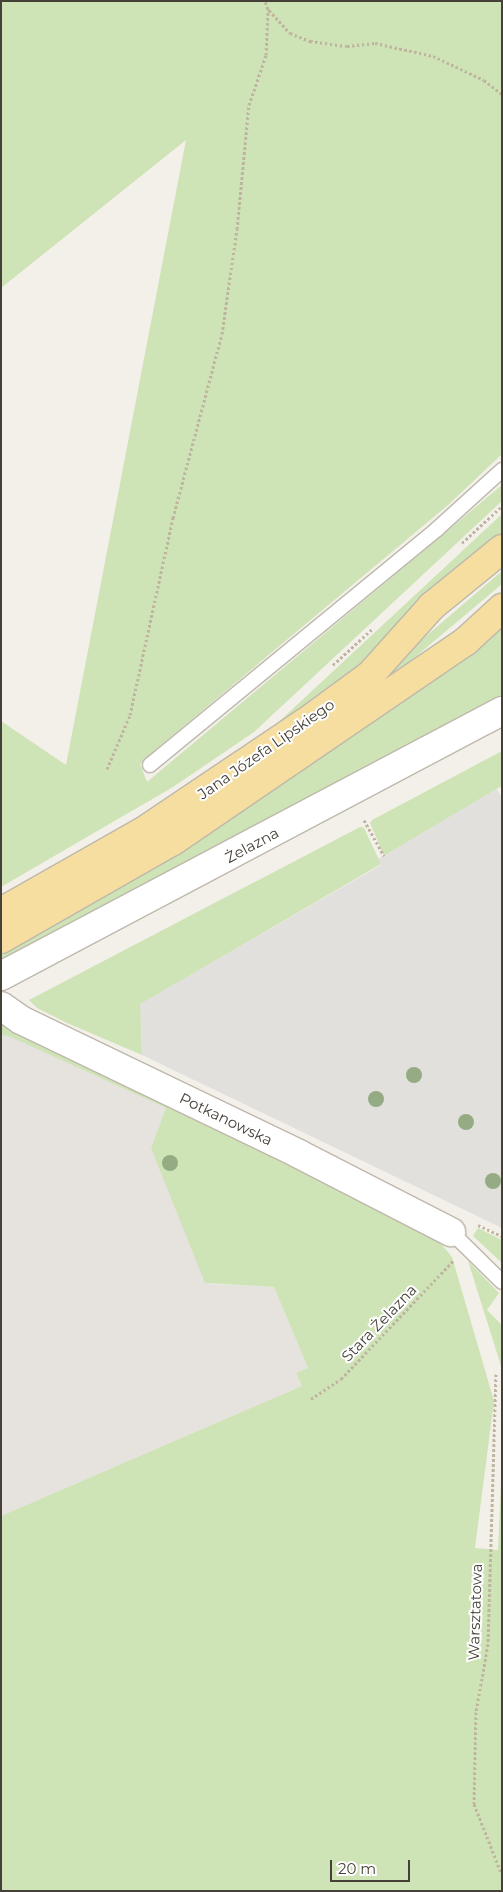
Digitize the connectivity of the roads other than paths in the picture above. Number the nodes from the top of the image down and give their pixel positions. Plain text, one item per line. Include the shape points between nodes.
1 (502, 470) edge
2 (502, 549) edge
3 (502, 608) edge
4 (502, 711) edge
5 (150, 765) dead end
6 (1, 912) edge
7 (1, 939) edge
8 (1, 976) edge
9 (1, 1006) edge
10 (455, 1244) joint
11 (502, 1282) edge

1 - 5 lane via 437,528
2 - 6 main road, Jana Józefa Lipskiego via 432,606 370,674 306,722 158,822
3 - 7 main road, Jana Józefa Lipskiego via 466,641 173,842
4 - 8 street, Żelazna
9 - 10 street, Potkanowska via 13,1017 299,1154
10 - 11 lane

